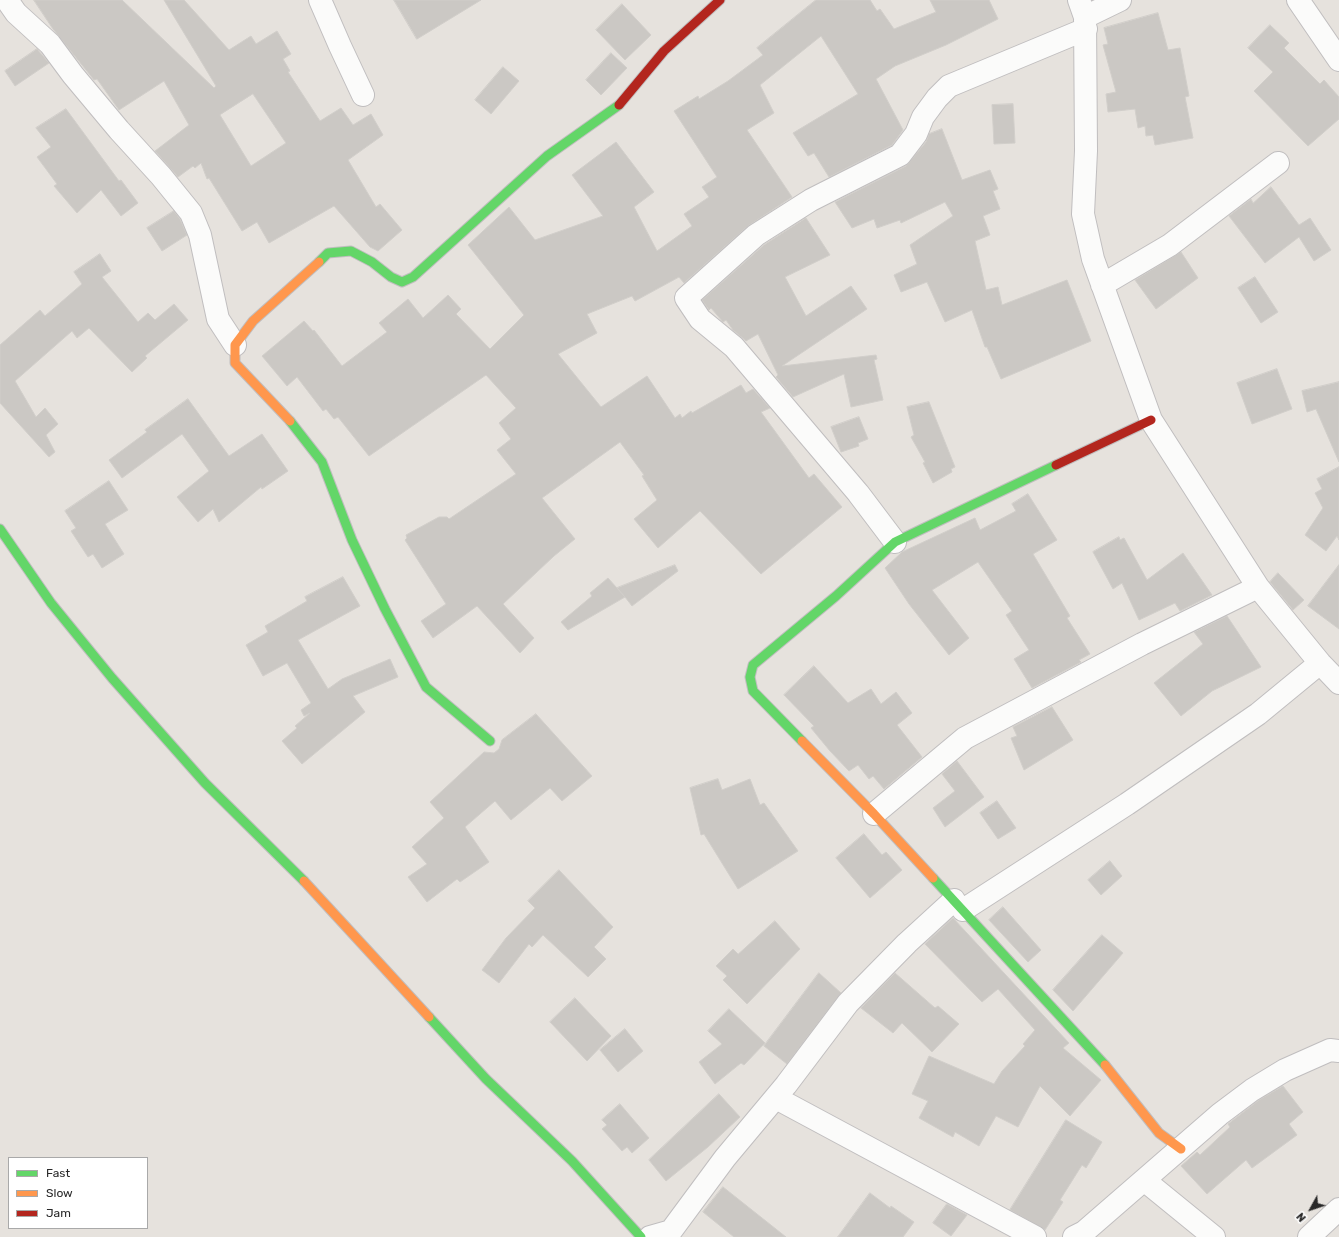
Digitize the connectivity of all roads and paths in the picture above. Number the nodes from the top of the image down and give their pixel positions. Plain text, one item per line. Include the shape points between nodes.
1 (7, 0) edge
2 (320, 0) edge
3 (720, 0) edge
4 (1120, 0) edge
5 (1298, 0) edge
6 (1083, 15) edge
7 (1339, 60) edge
8 (363, 95) dead end
9 (1278, 163) dead end
10 (1102, 285) junction
11 (235, 345) junction
12 (1151, 420) junction
13 (0, 530) edge
14 (895, 542) junction
15 (1258, 587) junction
16 (1320, 663) junction
17 (1339, 683) edge
18 (490, 741) dead end
19 (874, 814) junction
20 (958, 905) junction
21 (1339, 1051) edge
22 (776, 1098) junction
23 (1181, 1149) junction
24 (1144, 1180) junction
25 (1339, 1209) edge
26 (642, 1237) edge
27 (650, 1237) edge
28 (1035, 1237) edge
29 (1074, 1237) edge
30 (1214, 1237) edge
31 (1309, 1237) edge

1 - 11 street via 16,13 50,44 72,75 191,213 200,235 218,319
2 - 8 street
3 - 11 street via 664,51 623,102 547,156 413,277 402,282 351,251 328,253 254,321
4 - 6 street
5 - 7 street
6 - 10 street via 1086,151 1083,214
6 - 14 street via 949,86 923,117 916,134 900,155 811,200 756,235 686,298 700,319 734,347 858,493
9 - 10 street via 1170,245
10 - 12 street
11 - 18 street via 235,363 298,429 322,462 355,547 426,687
12 - 14 street
12 - 15 street
13 - 26 street via 51,603 112,678 205,783 320,896 486,1079 572,1161
14 - 19 street via 836,596 753,665 750,677 753,691
15 - 16 street
15 - 19 street via 1142,644 965,738
16 - 17 street
16 - 20 street via 1258,714 1127,804
19 - 20 street
20 - 22 street via 907,943 848,1004
20 - 23 street via 1094,1052 1159,1133
21 - 23 street via 1330,1050 1285,1070 1252,1090
22 - 27 street via 725,1158 671,1231
22 - 28 street
23 - 24 street
24 - 29 street via 1084,1232
24 - 30 street
25 - 31 street

